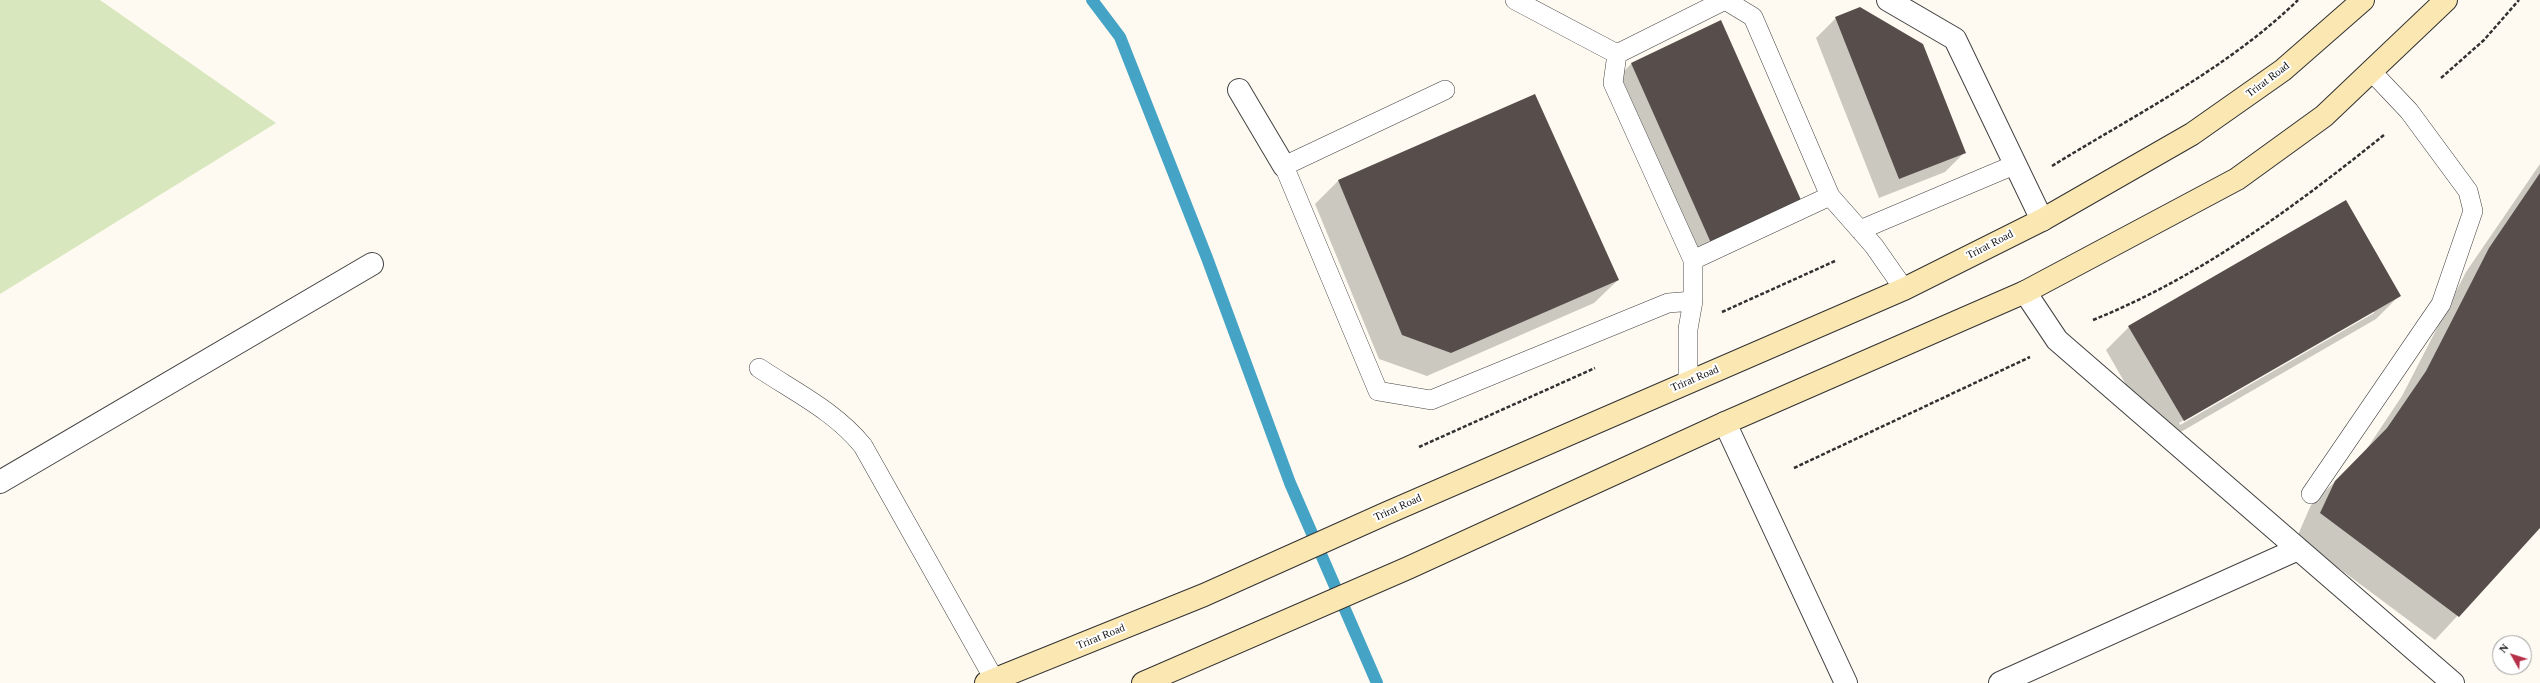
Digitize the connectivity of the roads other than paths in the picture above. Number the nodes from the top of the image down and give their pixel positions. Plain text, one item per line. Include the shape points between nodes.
1 (1515, 0) edge
2 (1725, 0) edge
3 (1888, 0) edge
4 (2362, 0) edge
5 (2446, 0) edge
6 (1617, 54) junction
7 (2372, 72) junction
8 (1239, 90) dead end
9 (1445, 90) dead end
10 (2014, 165) junction
11 (1284, 166) junction
12 (1830, 196) junction
13 (2042, 220) junction
14 (1860, 230) junction
15 (1693, 260) junction
16 (372, 264) dead end
17 (1904, 289) junction
18 (2025, 292) junction
19 (1693, 300) junction
20 (759, 368) dead end
21 (1688, 383) junction
22 (1725, 423) junction
23 (0, 482) edge
24 (2311, 494) dead end
25 (2298, 549) junction
26 (990, 681) edge
27 (1143, 683) edge
28 (1846, 683) edge
29 (2000, 683) edge
30 (2453, 683) edge

1 - 6 lane
2 - 6 lane
2 - 12 lane via 1753,17
3 - 10 street via 1955,39
4 - 13 main road, Trirat Road via 2283,70 2192,134
5 - 7 main road
6 - 15 lane via 1613,83
7 - 18 main road via 2324,116 2237,179
7 - 24 lane via 2409,111 2468,191 2473,211 2441,304
8 - 11 street
9 - 11 lane
10 - 13 street
10 - 14 lane
11 - 19 lane via 1378,391 1431,400 1668,303
12 - 14 lane
12 - 15 lane
13 - 17 main road, Trirat Road
14 - 17 lane
15 - 19 lane
16 - 23 street
17 - 21 main road, Trirat Road
18 - 22 main road
18 - 25 street via 2057,340
19 - 21 lane via 1688,329
20 - 26 lane via 833,416 850,430 863,446
21 - 26 main road, Trirat Road via 1387,513 1204,596
22 - 27 main road via 1408,568
22 - 28 street
25 - 29 street
25 - 30 street

